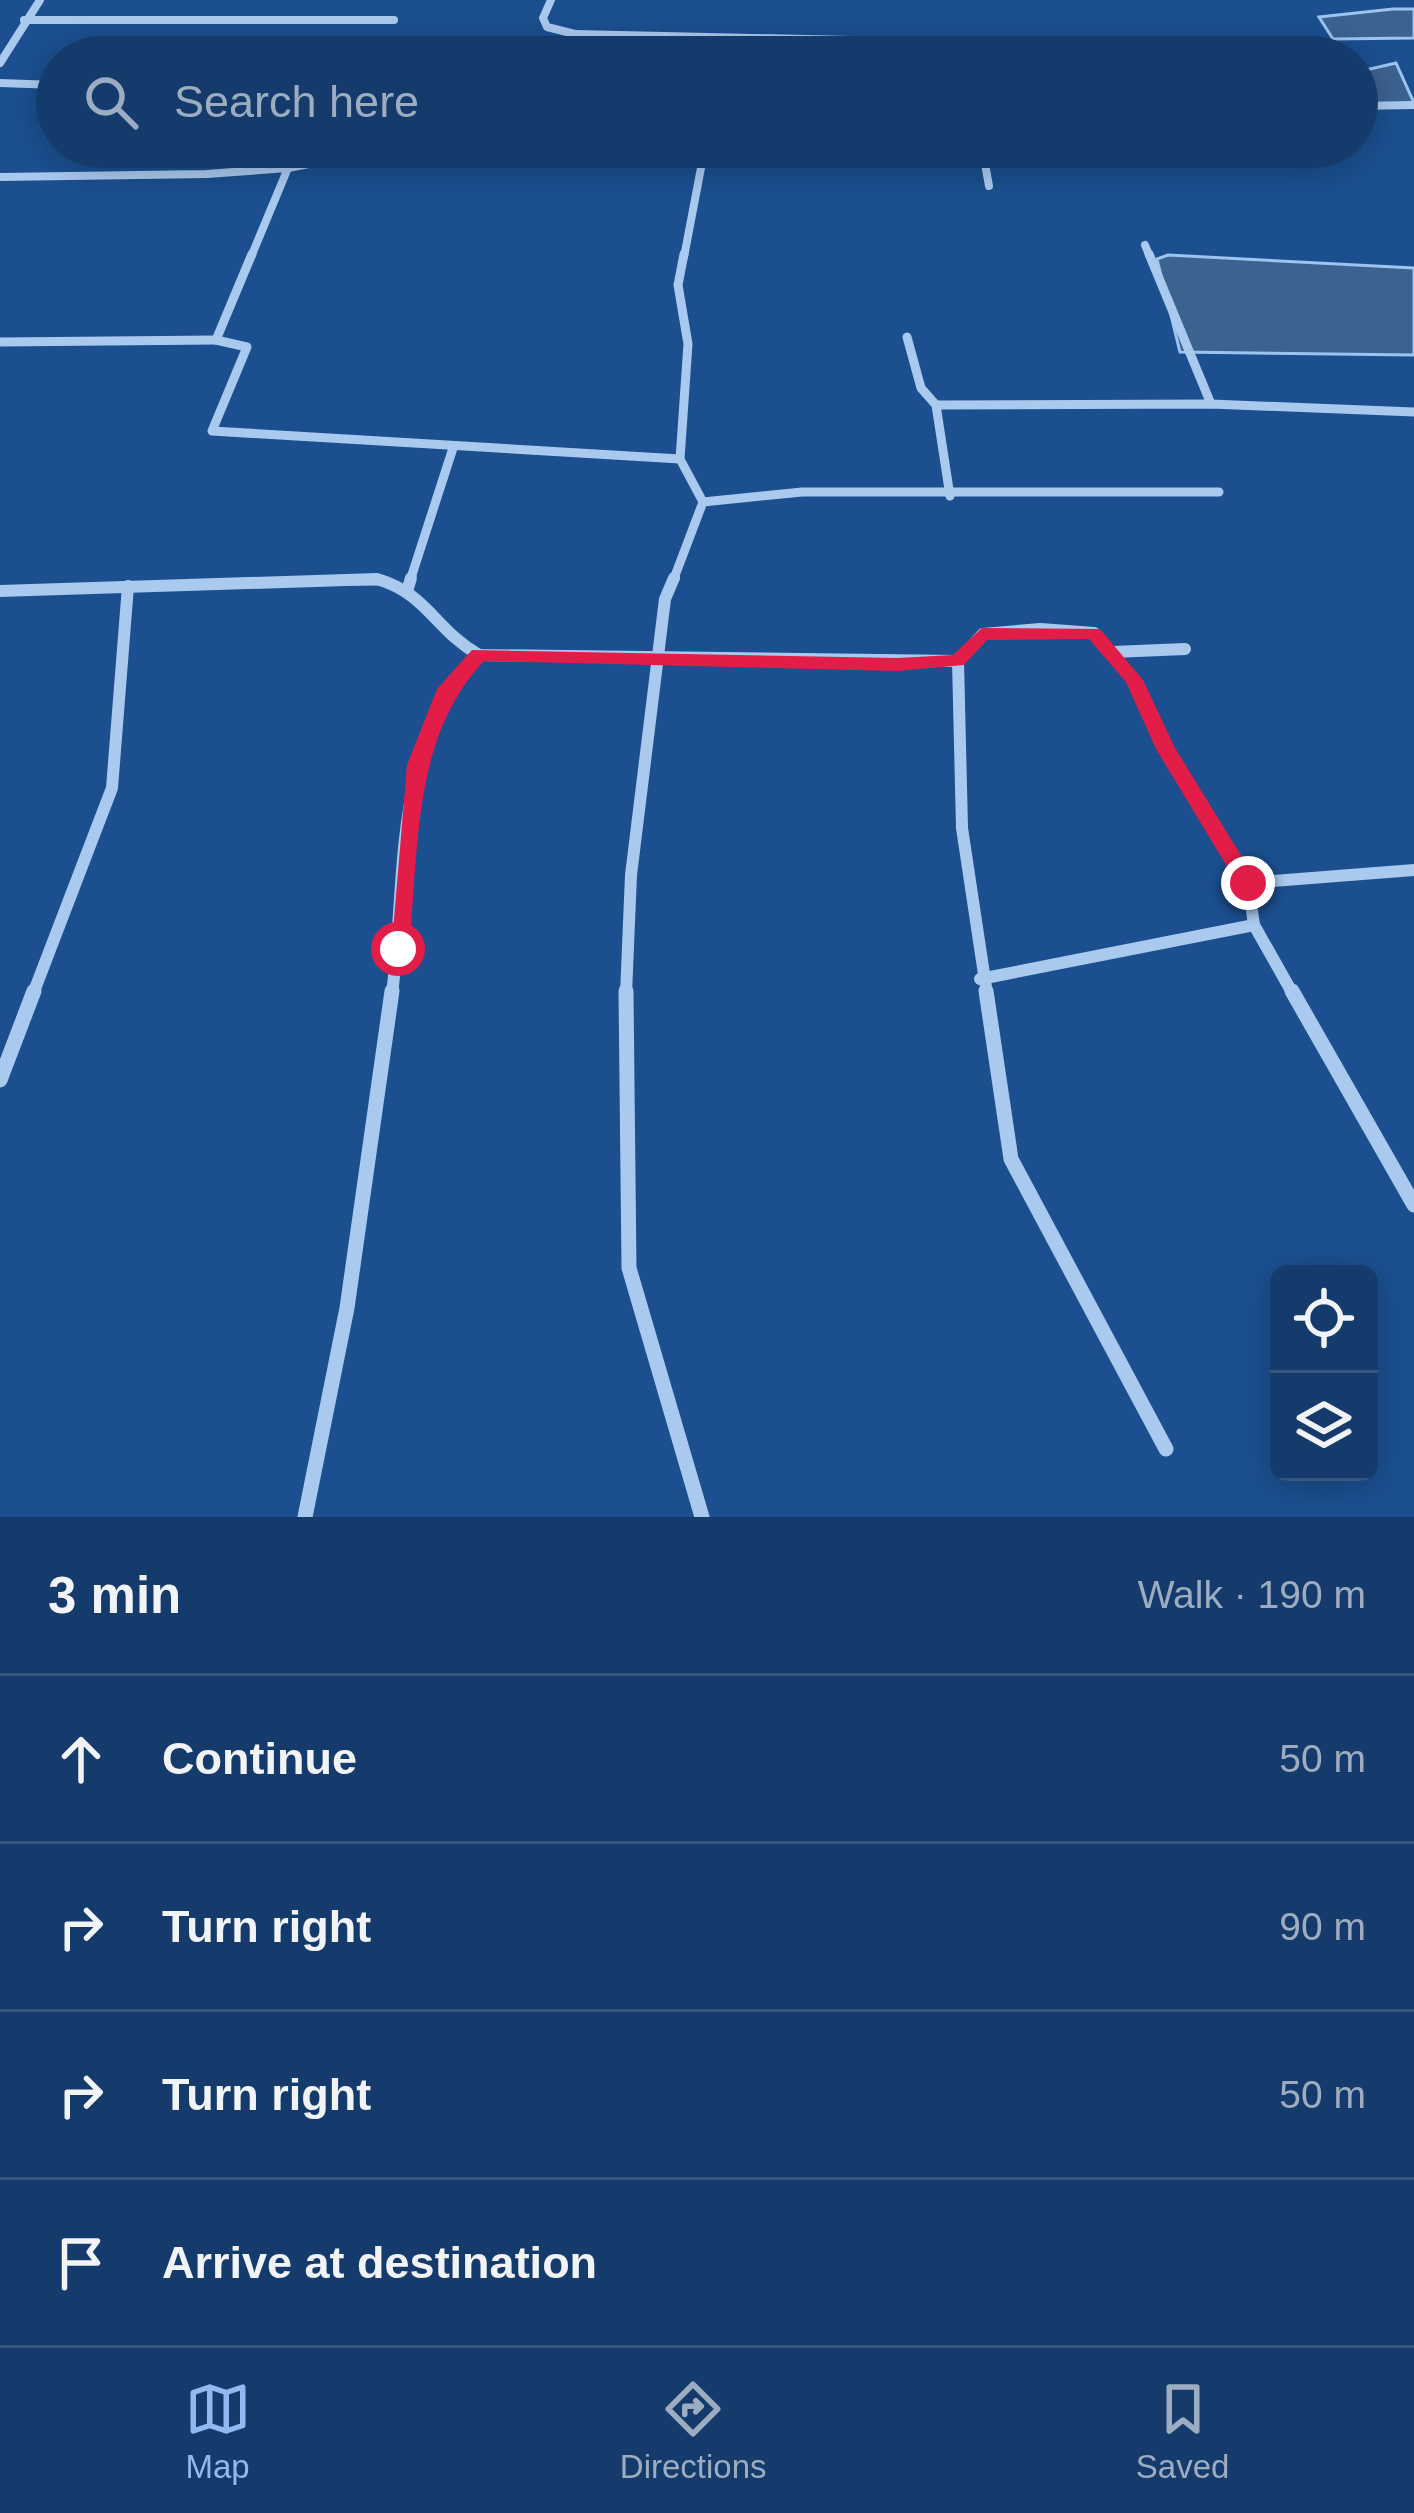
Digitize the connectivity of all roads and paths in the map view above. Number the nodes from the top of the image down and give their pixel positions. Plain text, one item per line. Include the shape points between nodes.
1 (40, 0) edge
2 (551, 0) edge
3 (24, 20) junction
4 (394, 20) dead end
5 (574, 34) joint
6 (665, 36) edge
7 (0, 38) edge
8 (14, 38) junction
9 (0, 62) edge
10 (0, 83) edge
11 (36, 84) edge
12 (1414, 105) edge
13 (1378, 106) edge
14 (288, 168) joint
15 (701, 168) edge
16 (986, 168) edge
17 (0, 177) edge
18 (989, 186) dead end
19 (1145, 245) dead end
20 (908, 338) dead end
21 (217, 340) junction
22 (0, 342) edge
23 (1211, 404) junction
24 (937, 405) junction
25 (1414, 412) edge
26 (453, 448) junction
27 (680, 459) junction
28 (1219, 492) dead end
29 (950, 496) junction
30 (703, 502) junction
31 (128, 586) junction
32 (408, 588) junction
33 (0, 591) edge
34 (1185, 649) dead end
35 (1113, 652) junction
36 (479, 655) junction
37 (656, 660) junction
38 (958, 661) junction
39 (1414, 869) edge
40 (1248, 883) junction
41 (1254, 926) junction
42 (980, 979) junction
43 (0, 1080) edge
44 (1414, 1205) edge
45 (1166, 1449) dead end
46 (304, 1517) edge
47 (702, 1517) edge

1 - 3 street
2 - 5 street via 547,27
3 - 4 street
3 - 8 street
5 - 6 street
7 - 8 street
8 - 9 street
10 - 11 street
12 - 13 street
14 - 17 street
14 - 21 street
15 - 27 street via 678,285 688,344
16 - 18 street
19 - 23 street
20 - 24 street via 921,388
21 - 22 street
21 - 26 street via 247,347 212,430
23 - 24 street
23 - 25 street
24 - 29 street
26 - 27 street
26 - 32 street
27 - 30 street
28 - 29 street
29 - 30 street via 802,492
30 - 37 street via 665,599
31 - 32 street via 333,577
31 - 33 street
31 - 43 street via 112,788
32 - 36 street via 456,642
34 - 35 street
35 - 38 street via 1094,633 1040,629 982,634
35 - 40 street
36 - 37 street
36 - 46 street via 446,689 417,765 357,1256
37 - 38 street
37 - 47 street via 631,874 625,1205 646,1342
38 - 42 street via 962,828
39 - 40 street
40 - 41 street
41 - 42 street
41 - 44 street
42 - 45 street via 1011,1159

